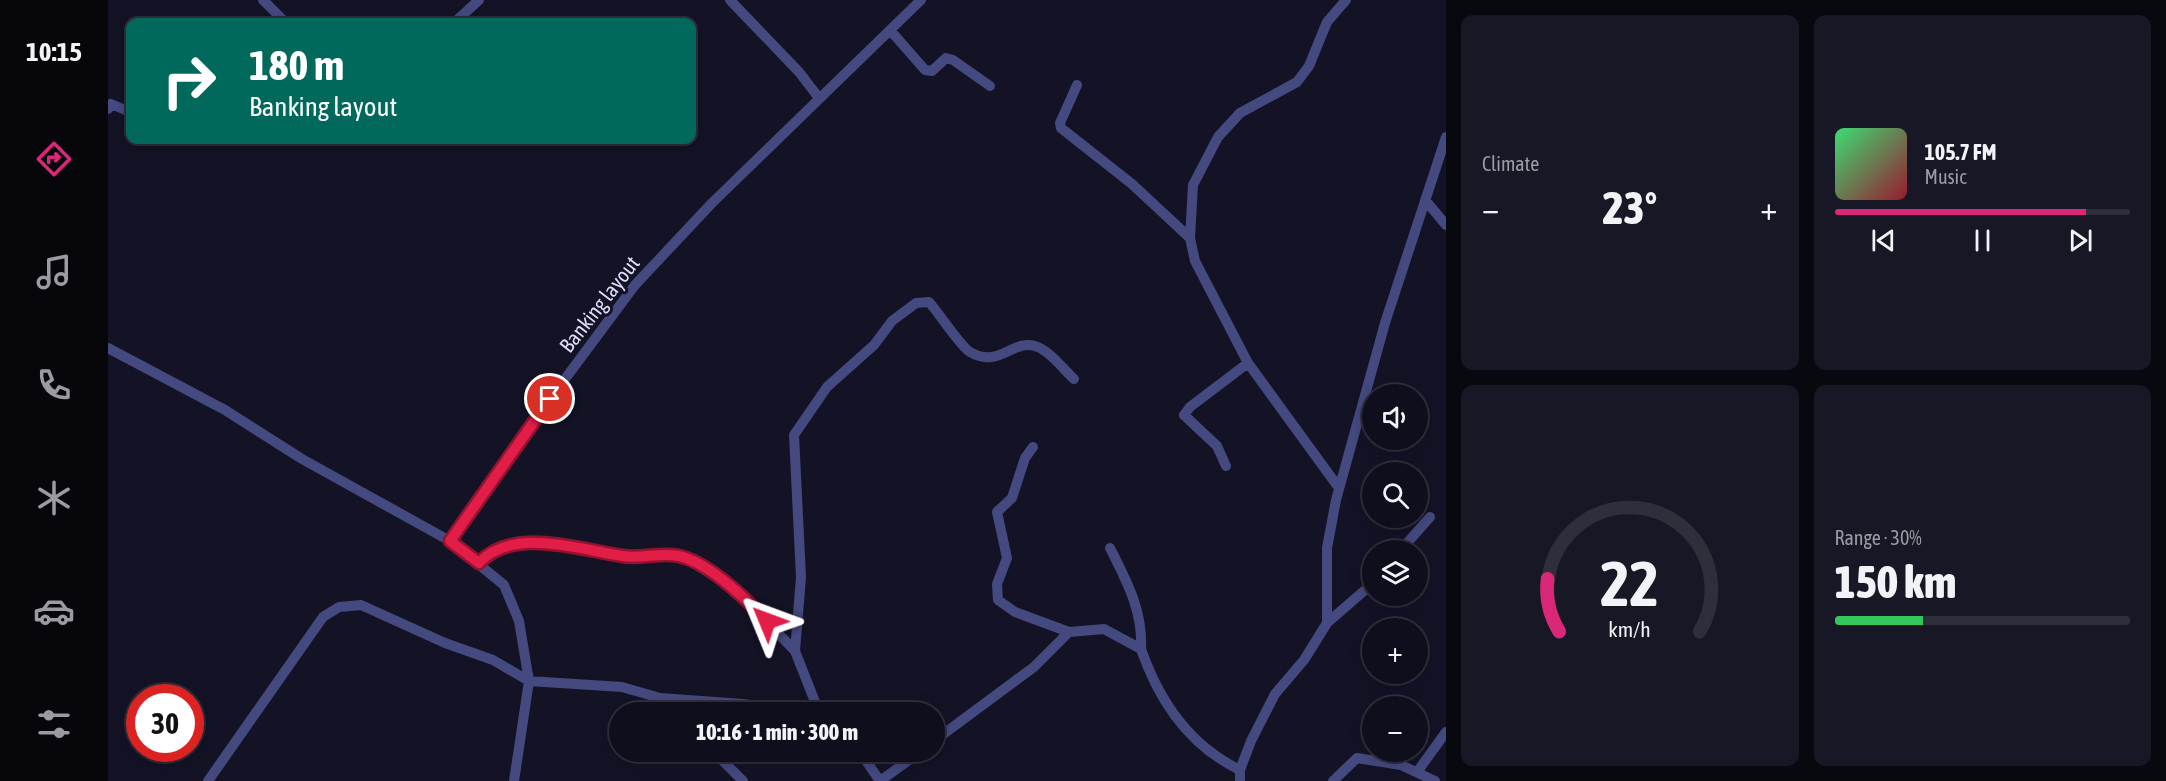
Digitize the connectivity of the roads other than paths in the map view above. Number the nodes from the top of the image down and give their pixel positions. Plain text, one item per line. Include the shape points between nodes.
1 (263, 0) edge
2 (479, 0) edge
3 (730, 0) edge
4 (921, 0) edge
5 (1346, 0) edge
6 (281, 18) edge
7 (459, 18) edge
8 (890, 30) junction
9 (1077, 85) dead end
10 (990, 86) dead end
11 (819, 98) junction
12 (109, 106) edge
13 (126, 111) edge
14 (1446, 137) edge
15 (1443, 157) edge
16 (1426, 201) junction
17 (1446, 225) edge
18 (1190, 238) junction
19 (108, 348) edge
20 (1248, 363) junction
21 (1074, 379) dead end
22 (1033, 447) dead end
23 (1226, 466) dead end
24 (1339, 488) junction
25 (1430, 517) dead end
26 (1410, 540) edge
27 (450, 541) junction
28 (1110, 548) dead end
29 (479, 563) junction
30 (1362, 593) edge
31 (1327, 623) junction
32 (1069, 632) junction
33 (1141, 649) junction
34 (795, 651) junction
35 (529, 681) junction
36 (660, 698) junction
37 (664, 702) edge
38 (715, 702) edge
39 (815, 702) edge
40 (1446, 732) edge
41 (945, 733) edge
42 (724, 762) edge
43 (867, 762) edge
44 (906, 762) edge
45 (1417, 772) junction
46 (1240, 775) edge
47 (208, 781) edge
48 (514, 781) edge
49 (743, 781) edge
50 (880, 781) edge
51 (1333, 781) edge
52 (1435, 781) edge

1 - 6 street
2 - 7 street
3 - 11 street via 800,72
4 - 8 street, Banking layout
5 - 18 street via 1327,22 1309,66 1297,82 1240,113 1218,137 1193,185
8 - 10 street via 925,70 932,70 946,58
8 - 11 street, Banking layout
9 - 18 street via 1061,128 1132,184
11 - 27 street, Banking layout via 635,285
12 - 13 street
14 - 15 street
15 - 16 street
16 - 17 street
16 - 24 street via 1385,323
18 - 20 street via 1195,261
19 - 27 street via 225,410 302,459
20 - 23 street via 1190,406 1184,415 1217,446
20 - 24 street
21 - 34 street via 1038,346 1024,344 999,357 969,352 929,302 916,303 892,321 874,345 827,387 794,435 801,577
22 - 32 street via 1025,458 1012,498 997,512 1007,558 996,590 998,600 1007,608
24 - 31 street via 1327,548
25 - 26 street
27 - 29 street
28 - 33 street via 1136,600 1142,627
29 - 34 street via 489,552 505,545 554,544 625,557 680,556 711,572 753,606
29 - 35 street via 504,585 519,621
30 - 31 street
31 - 46 street via 1304,660 1275,694
32 - 33 street via 1104,629
32 - 41 street via 1034,667
33 - 46 street via 1152,680 1181,725 1215,758
34 - 39 street
35 - 36 street via 622,687
35 - 47 street via 493,660 361,605 339,607 322,617
35 - 48 street
36 - 37 street
36 - 38 street
40 - 45 street
42 - 49 street
43 - 50 street
44 - 50 street
45 - 51 street via 1401,765 1357,758
45 - 52 street

